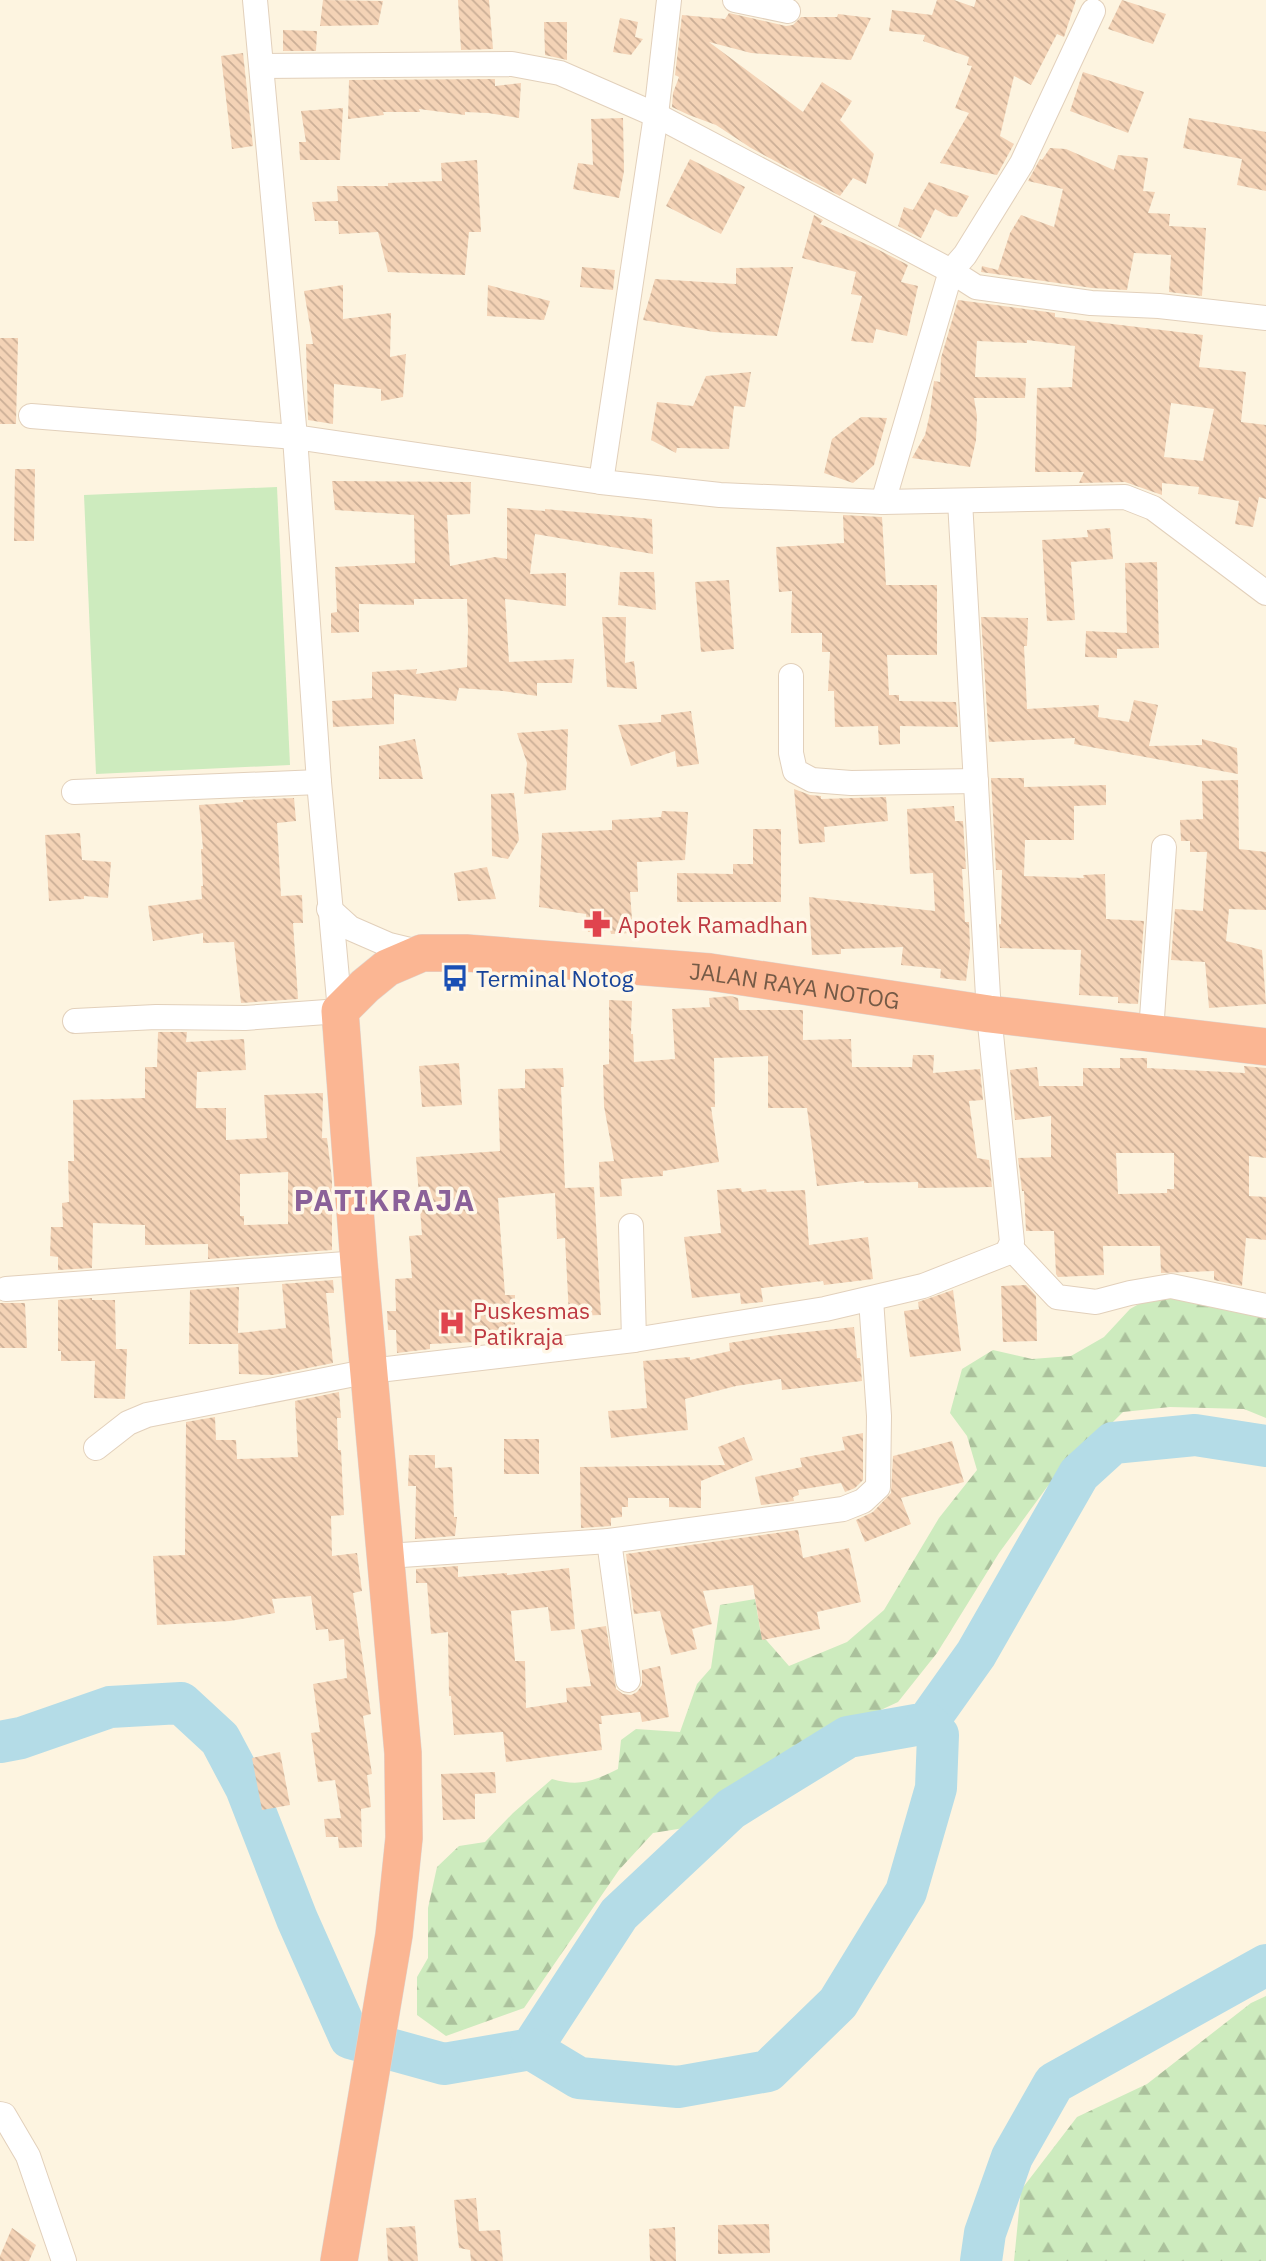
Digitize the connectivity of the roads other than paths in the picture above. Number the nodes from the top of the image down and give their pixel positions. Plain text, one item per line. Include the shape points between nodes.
1 (255, 0) edge
2 (669, 0) edge
3 (735, 0) edge
4 (788, 11) dead end
5 (1093, 11) dead end
6 (261, 66) junction
7 (656, 115) junction
8 (951, 271) junction
9 (1266, 318) edge
10 (31, 416) dead end
11 (295, 438) junction
12 (601, 482) junction
13 (960, 501) junction
14 (883, 502) junction
15 (1266, 593) edge
16 (791, 676) dead end
17 (976, 781) junction
18 (319, 782) junction
19 (74, 792) dead end
20 (1164, 847) dead end
21 (329, 909) junction
22 (422, 953) junction
23 (340, 1011) junction
24 (989, 1014) junction
25 (75, 1021) dead end
26 (1151, 1032) junction
27 (1266, 1047) edge
28 (631, 1226) dead end
29 (1010, 1248) junction
30 (359, 1263) junction
31 (6, 1289) dead end
32 (871, 1299) junction
33 (1266, 1306) edge
34 (634, 1340) junction
35 (370, 1371) junction
36 (96, 1448) dead end
37 (609, 1541) junction
38 (387, 1556) junction
39 (628, 1680) dead end
40 (0, 2113) edge
41 (64, 2261) edge
42 (339, 2261) edge

1 - 6 street
2 - 7 street
3 - 4 street
5 - 8 street via 1022,163
6 - 7 street via 512,64 560,73
6 - 11 street
7 - 8 street
7 - 12 street
8 - 9 street via 976,287 1091,303
8 - 14 street
10 - 11 street
11 - 12 street
11 - 18 street
12 - 14 street via 720,495
13 - 14 street
13 - 15 street via 1125,497 1153,508
13 - 17 street
16 - 17 street via 795,771 811,780 850,783
17 - 24 street
18 - 19 street
18 - 21 street
20 - 26 street
21 - 22 street via 350,928
21 - 23 street
22 - 23 highway, JALAN RAYA NOTOG via 387,968
22 - 24 highway, JALAN RAYA NOTOG via 710,972
23 - 25 street
23 - 30 highway
24 - 26 highway, JALAN RAYA NOTOG
24 - 29 street
26 - 27 highway, JALAN RAYA NOTOG
28 - 34 street
29 - 32 street via 923,1286
29 - 33 street via 1057,1297 1096,1302 1171,1286
30 - 31 street
30 - 35 highway
32 - 34 street
32 - 37 street via 879,1416 878,1487 863,1501 842,1509
34 - 35 street
35 - 36 street via 147,1415 128,1423
35 - 38 highway
37 - 38 street
37 - 39 street
38 - 42 highway via 403,1753 404,1838 394,1934
40 - 41 street via 28,2156

